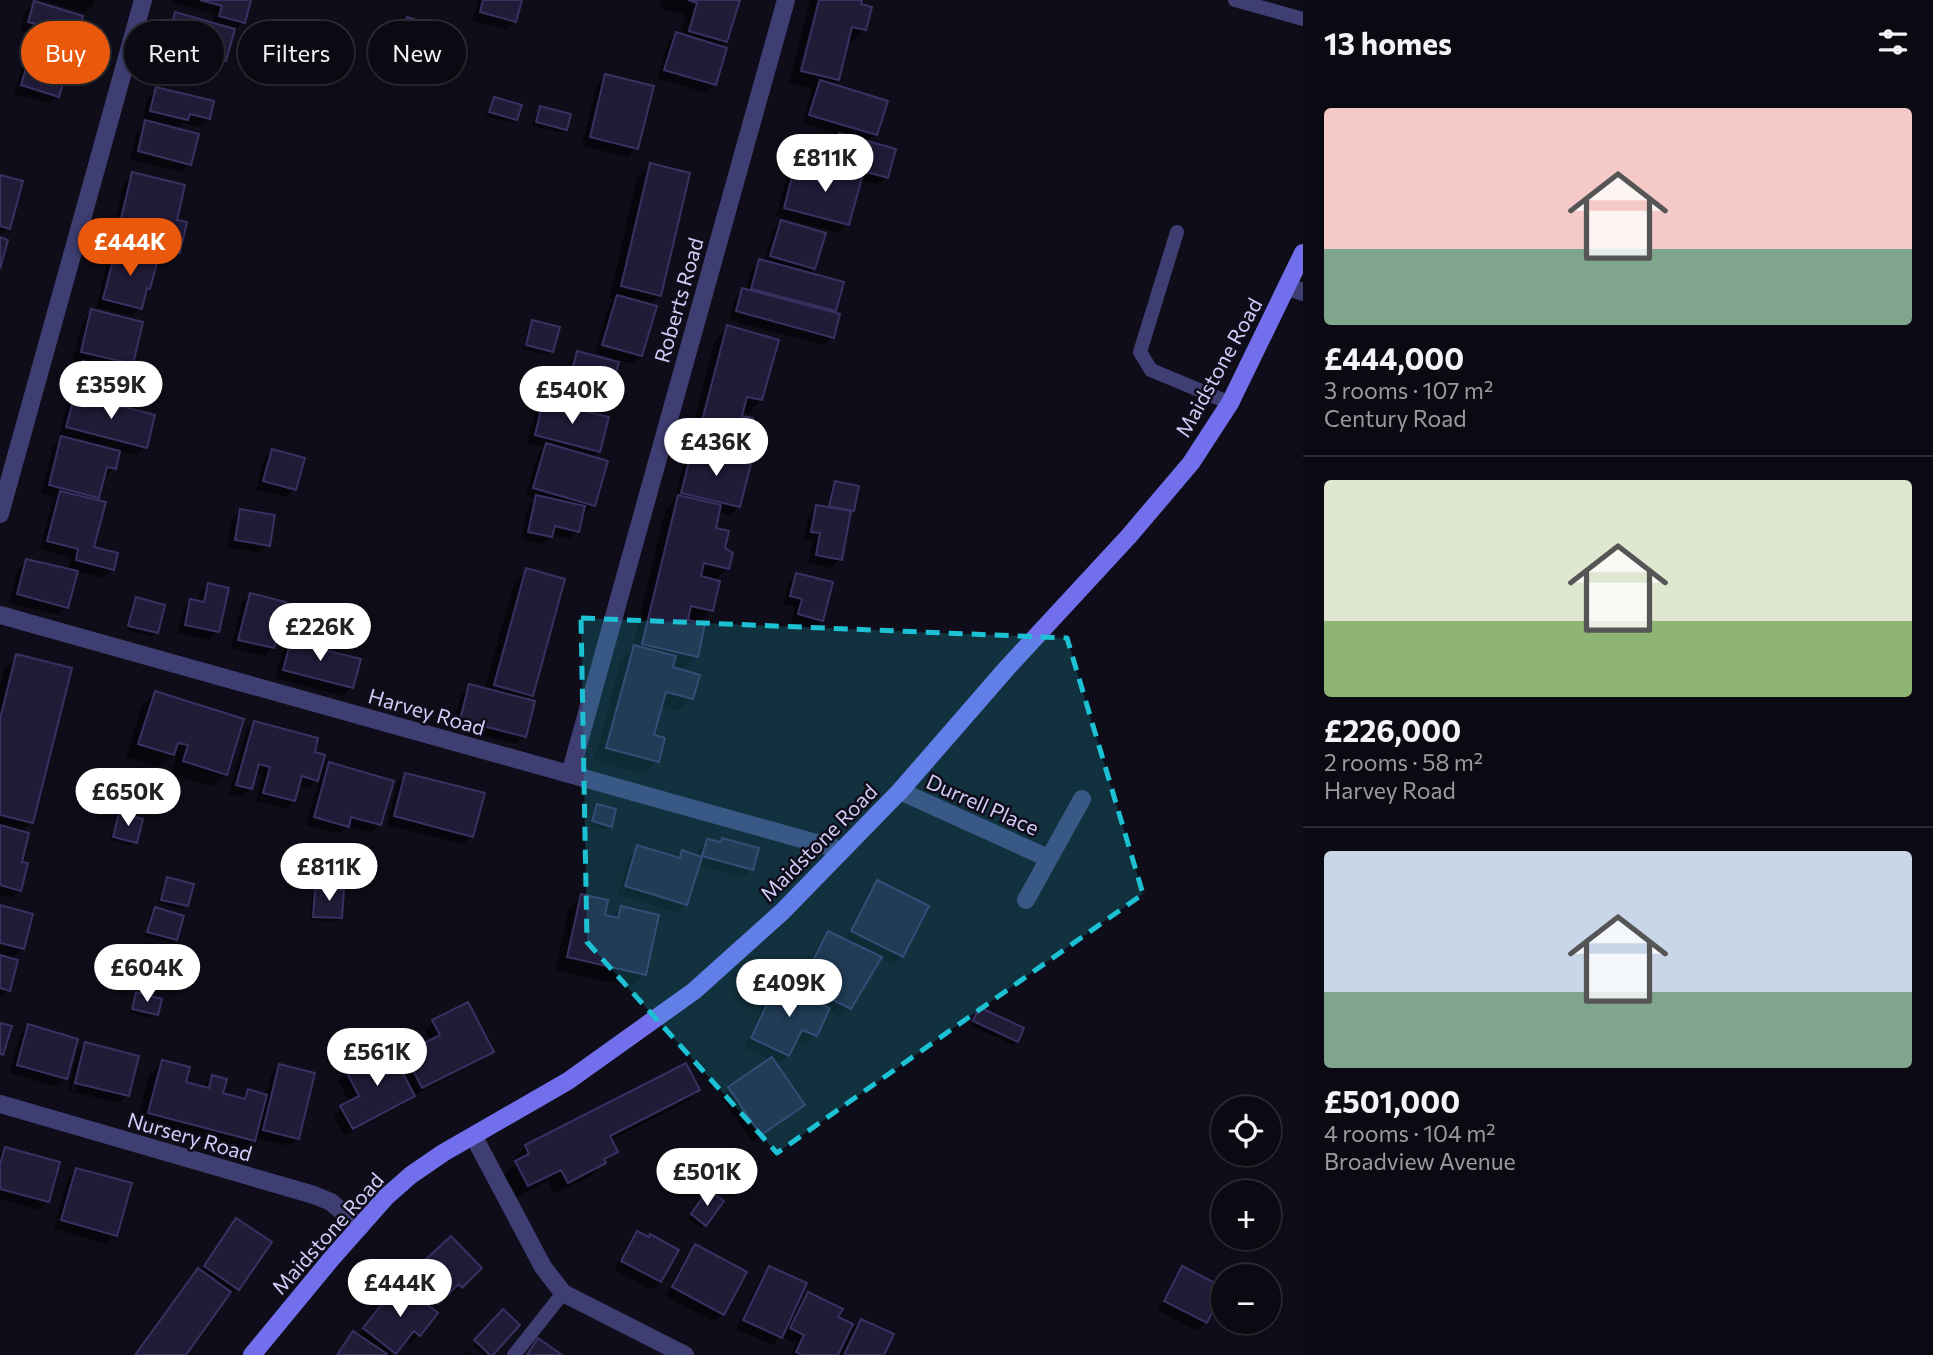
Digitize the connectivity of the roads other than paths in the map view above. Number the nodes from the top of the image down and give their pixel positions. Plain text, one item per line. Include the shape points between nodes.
1 (143, 0) edge
2 (786, 0) edge
3 (1234, 0) edge
4 (1303, 19) edge
5 (1177, 232) dead end
6 (1303, 253) edge
7 (1296, 289) edge
8 (1230, 403) junction
9 (0, 514) edge
10 (0, 615) edge
11 (570, 774) junction
12 (900, 791) junction
13 (1082, 799) dead end
14 (841, 850) junction
15 (1048, 858) junction
16 (1026, 900) dead end
17 (0, 1104) edge
18 (474, 1137) junction
19 (360, 1227) junction
20 (563, 1293) junction
21 (252, 1355) edge
22 (514, 1355) edge
23 (685, 1355) edge

1 - 9 street
2 - 11 street, Roberts Road
3 - 4 lane
5 - 8 lane via 1140,352 1150,370
6 - 7 street, Maidstone Road
7 - 8 street, Maidstone Road
8 - 12 street, Maidstone Road via 1191,463 1129,536
10 - 11 street, Harvey Road
11 - 14 street, Harvey Road
12 - 14 street, Maidstone Road
12 - 15 street, Durrell Place
13 - 15 street, Durrell Place
14 - 18 street, Maidstone Road via 783,911 694,991 568,1081
15 - 16 street, Durrell Place
17 - 19 street, Nursery Road via 314,1195 331,1202
18 - 19 street, Maidstone Road via 411,1175
18 - 20 street via 543,1267
19 - 21 street, Maidstone Road
20 - 22 lane
20 - 23 street

